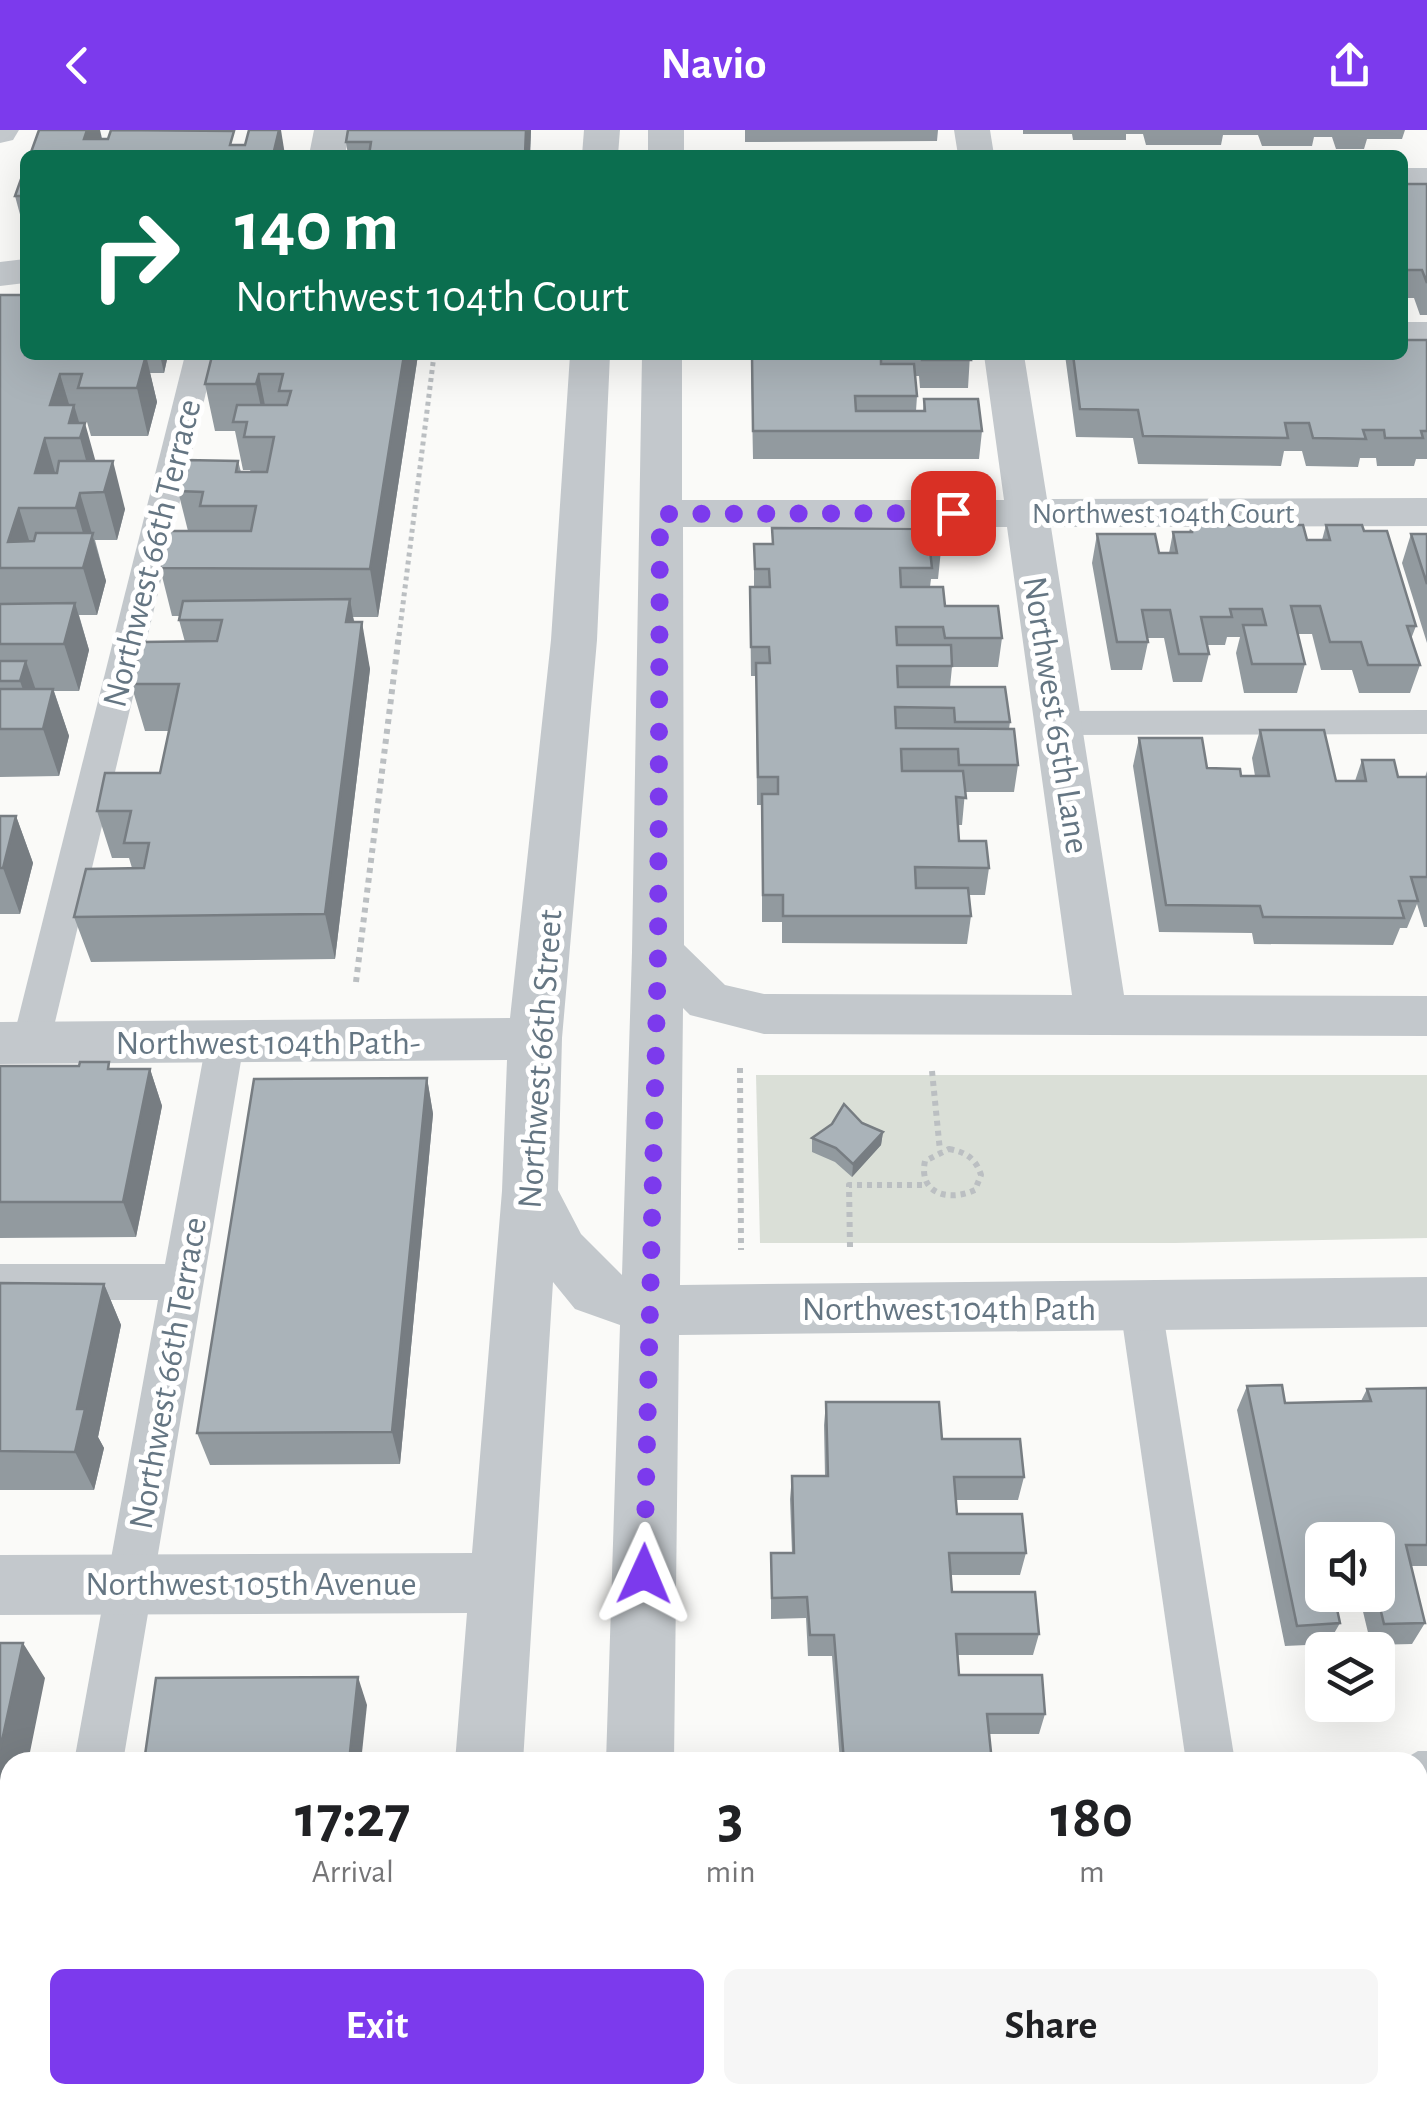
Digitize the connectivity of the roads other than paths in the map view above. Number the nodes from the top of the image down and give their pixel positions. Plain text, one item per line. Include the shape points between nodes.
1 (199, 360) edge
2 (590, 360) edge
3 (662, 360) edge
4 (1005, 360) edge
5 (1427, 512) edge
6 (1026, 513) junction
7 (660, 514) junction
8 (1427, 722) edge
9 (1059, 724) junction
10 (658, 952) junction
11 (1101, 1016) junction
12 (1427, 1016) edge
13 (536, 1038) junction
14 (15, 1043) edge
15 (225, 1043) junction
16 (530, 1191) junction
17 (0, 1282) edge
18 (183, 1282) junction
19 (1427, 1302) edge
20 (1141, 1307) junction
21 (649, 1310) junction
22 (131, 1583) junction
23 (501, 1583) junction
24 (0, 1585) edge
25 (100, 1752) edge
26 (490, 1752) edge
27 (640, 1752) edge
28 (1210, 1752) edge

1 - 14 lane, Northwest 66th Terrace
2 - 13 street, Northwest 66th Street via 574,640
3 - 7 street
4 - 6 street, Northwest 65th Lane
5 - 6 street, Northwest 104th Court
6 - 7 street, Northwest 104th Court
6 - 9 street, Northwest 65th Lane
7 - 10 street
8 - 9 lane
9 - 11 street, Northwest 65th Lane
10 - 11 street via 708,1001 764,1014
10 - 21 street
11 - 12 street
13 - 15 street, Northwest 104th Path-
13 - 16 street, Northwest 66th Street
14 - 15 street, Northwest 104th Path-
15 - 18 lane, Northwest 66th Terrace
16 - 21 street, Northwest 104th Path via 561,1251 596,1292
16 - 23 street, Northwest 66th Street
17 - 18 lane
18 - 22 lane, Northwest 66th Terrace
19 - 20 street, Northwest 104th Path
20 - 21 street, Northwest 104th Path
20 - 28 lane
21 - 27 street
22 - 23 street, Northwest 105th Avenue
22 - 24 street, Northwest 105th Avenue
22 - 25 lane, Northwest 66th Terrace
23 - 26 street, Northwest 66th Street

